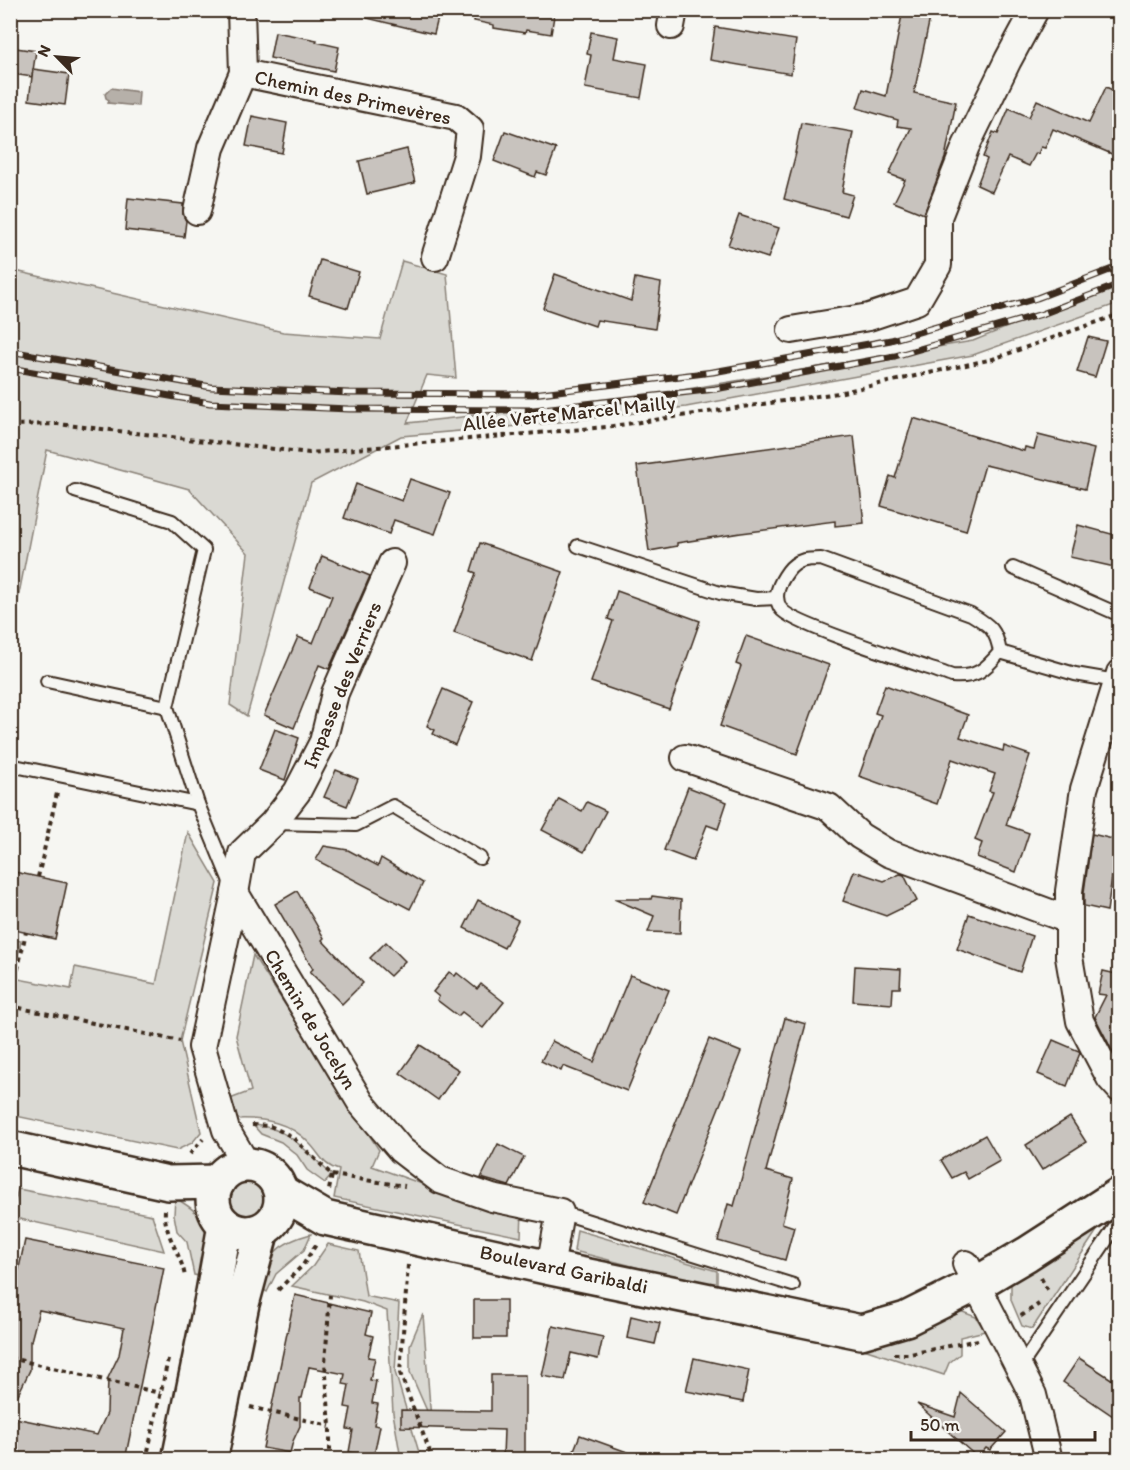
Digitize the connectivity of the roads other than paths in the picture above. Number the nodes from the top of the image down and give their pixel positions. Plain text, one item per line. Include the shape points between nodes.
1 (241, 10) edge
2 (1035, 10) edge
3 (243, 72) junction
4 (197, 211) dead end
5 (435, 257) dead end
6 (791, 330) dead end
7 (75, 491) dead end
8 (578, 546) dead end
9 (392, 563) dead end
10 (1013, 568) dead end
11 (777, 598) junction
12 (1119, 615) edge
13 (1000, 652) junction
14 (47, 681) dead end
15 (1116, 688) edge
16 (167, 707) junction
17 (685, 758) dead end
18 (10, 765) edge
19 (198, 804) junction
20 (273, 823) junction
21 (480, 858) dead end
22 (235, 893) junction
23 (1069, 920) junction
24 (1119, 1089) edge
25 (10, 1148) edge
26 (226, 1190) junction
27 (281, 1192) junction
28 (1112, 1195) edge
29 (560, 1212) junction
30 (325, 1218) junction
31 (267, 1227) junction
32 (550, 1268) junction
33 (971, 1274) junction
34 (793, 1285) dead end
35 (1019, 1369) junction
36 (179, 1460) edge
37 (210, 1460) edge
38 (1049, 1460) edge

1 - 3 street, Chemin des Primevères
2 - 6 street via 966,146 938,217 938,265 917,301 869,317
3 - 4 street, Chemin des Primevères via 211,148
3 - 5 street, Chemin des Primevères via 456,117 470,129 467,156
7 - 16 lane via 172,521 204,550
8 - 11 lane via 720,593
9 - 20 street, Impasse des Verriers via 335,693 323,742 297,792
10 - 12 lane
11 - 13 lane via 782,610 807,625 952,676 980,672
11 - 13 lane via 779,584 790,568 802,559 820,560 971,614 997,634
13 - 15 lane
14 - 16 lane
15 - 23 street via 1084,789 1069,891
16 - 19 lane
17 - 23 street via 829,807 860,836 888,853
18 - 19 lane
19 - 22 lane
20 - 21 lane via 356,825 393,806
20 - 22 street, Impasse des Verriers via 242,853
22 - 26 street via 202,1047 226,1130
22 - 29 street, Chemin de Jocelyn via 361,1102 401,1150 440,1180 492,1198
23 - 24 street via 1069,957 1080,1021
25 - 26 main road via 168,1183
26 - 27 main road via 259,1167 269,1172
26 - 31 main road via 243,1234
26 - 36 main road via 212,1298
27 - 30 main road, Boulevard Garibaldi
27 - 31 main road via 279,1214
28 - 33 main road, Boulevard Garibaldi via 1027,1254
28 - 35 lane
29 - 32 street
29 - 34 lane
30 - 31 main road, Boulevard Garibaldi
30 - 32 main road, Boulevard Garibaldi
31 - 37 main road via 242,1304
32 - 33 main road, Boulevard Garibaldi via 861,1332 906,1319
33 - 35 street
35 - 38 street via 1032,1395

